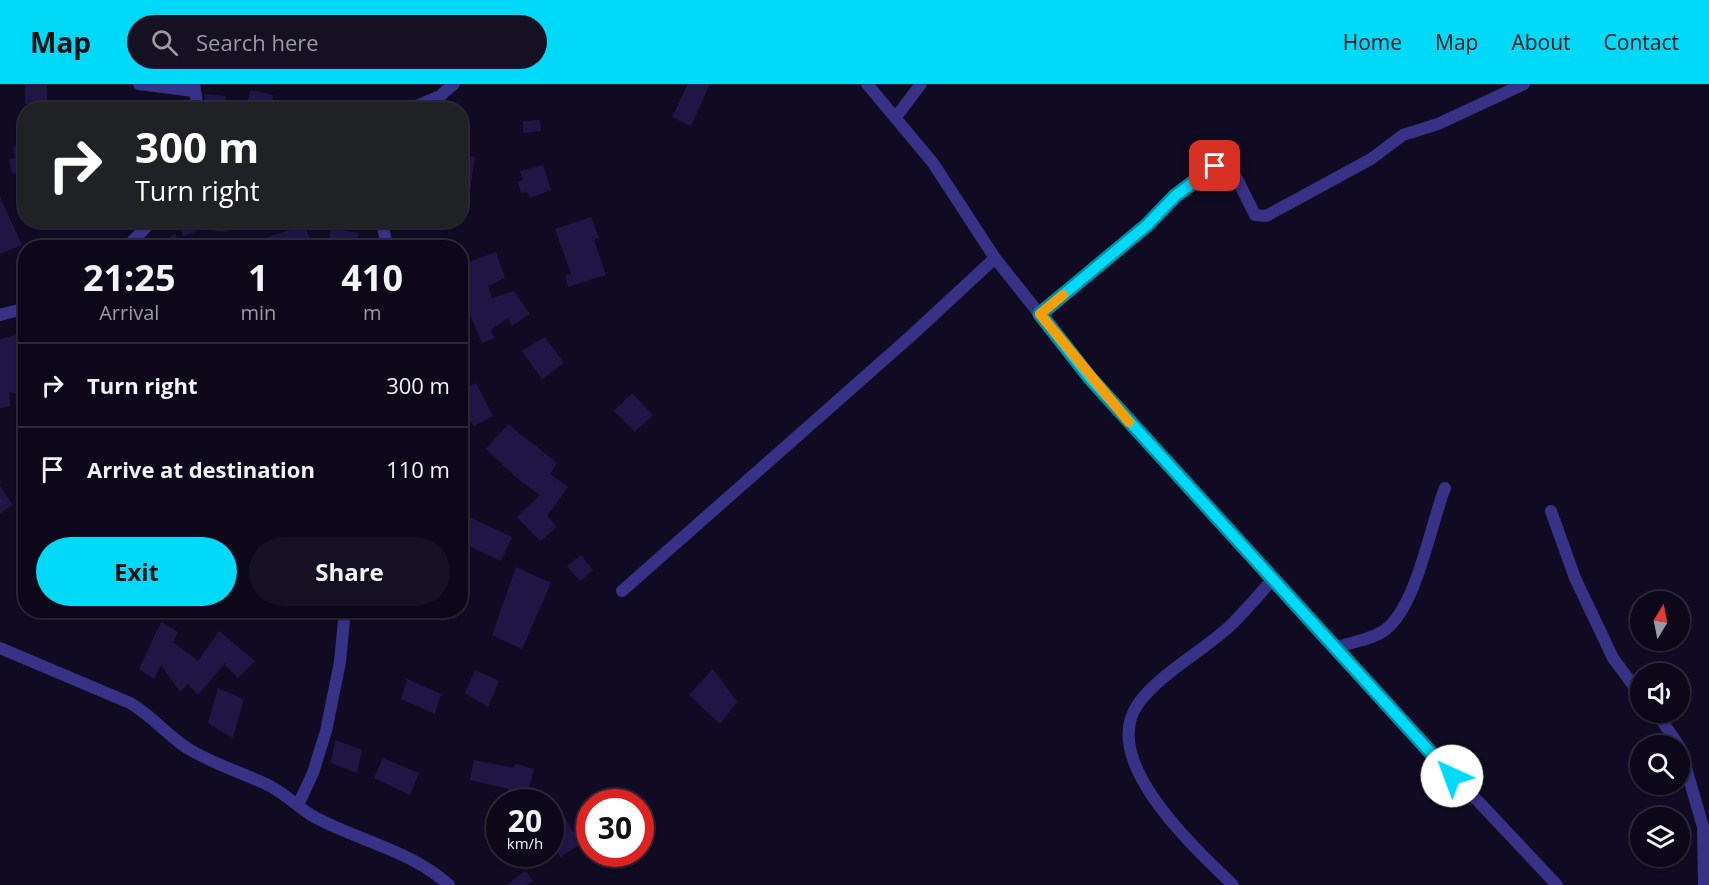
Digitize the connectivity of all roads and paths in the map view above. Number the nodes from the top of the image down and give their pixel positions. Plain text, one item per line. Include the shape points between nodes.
1 (139, 84) edge
2 (454, 84) edge
3 (867, 84) edge
4 (921, 84) edge
5 (1524, 84) edge
6 (194, 87) edge
7 (197, 102) edge
8 (426, 102) edge
9 (896, 117) junction
10 (145, 228) edge
11 (134, 240) edge
12 (995, 258) junction
13 (18, 310) edge
14 (1040, 314) junction
15 (0, 315) edge
16 (1445, 488) dead end
17 (1551, 510) dead end
18 (1272, 580) junction
19 (622, 591) dead end
20 (344, 618) edge
21 (0, 648) edge
22 (1333, 648) junction
23 (1630, 682) edge
24 (1690, 783) edge
25 (298, 805) junction
26 (449, 885) edge
27 (1233, 885) edge
28 (1557, 885) edge
29 (1704, 885) edge

1 - 6 street
2 - 8 street
3 - 9 street
4 - 9 street
5 - 14 street via 1438,124 1402,135 1371,159 1266,216 1256,215 1235,175 1221,166 1209,168
6 - 7 street
9 - 12 street via 933,163
10 - 11 street
12 - 14 street
12 - 19 street
13 - 15 street
14 - 18 street via 1090,378
16 - 22 street via 1407,601 1395,620 1379,633
17 - 23 street via 1575,578 1612,658
18 - 22 street
18 - 27 street via 1231,624 1137,705 1127,731 1131,756 1148,792
20 - 25 street via 326,731
21 - 25 street via 130,702 188,748 272,788
22 - 28 street
24 - 29 street via 1703,827
25 - 26 street via 356,837 408,857

